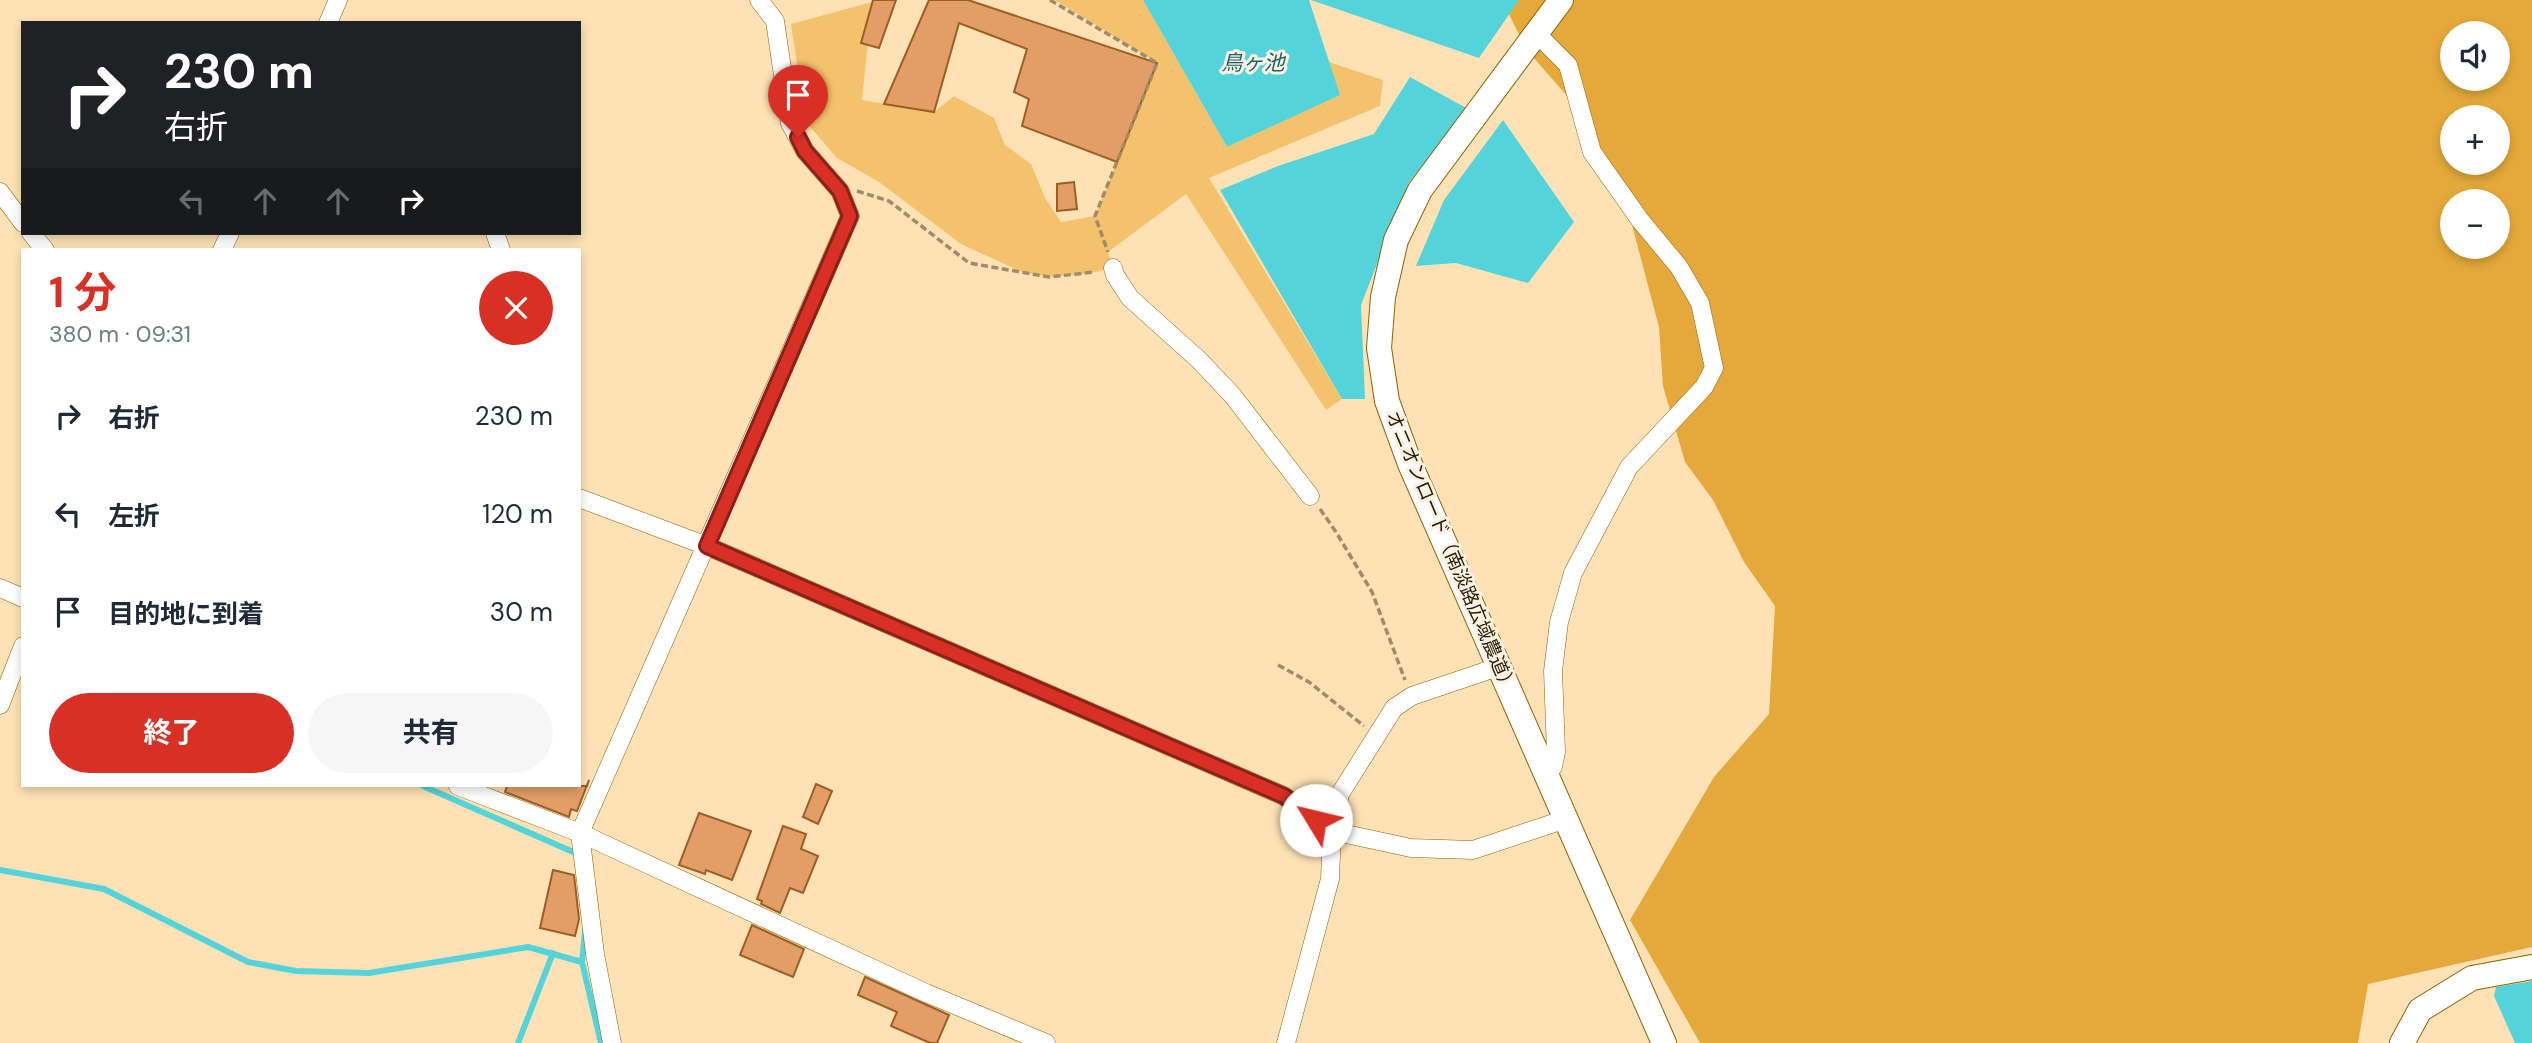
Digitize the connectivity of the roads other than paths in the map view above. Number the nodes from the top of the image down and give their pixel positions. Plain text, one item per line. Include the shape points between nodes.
1 (338, 0) edge
2 (759, 0) edge
3 (1561, 0) edge
4 (329, 21) edge
5 (1536, 33) junction
6 (0, 192) edge
7 (21, 220) edge
8 (1113, 268) road end
9 (1310, 496) road end
10 (581, 499) edge
11 (707, 546) junction
12 (0, 588) edge
13 (21, 597) edge
14 (21, 651) edge
15 (1497, 667) junction
16 (0, 705) edge
17 (1545, 773) junction
18 (461, 787) edge
19 (1566, 818) junction
20 (1332, 831) junction
21 (580, 833) junction
22 (2532, 967) edge
23 (612, 1043) edge
24 (1046, 1043) edge
25 (1286, 1043) edge
26 (1664, 1043) edge
27 (2402, 1043) edge

1 - 4 street
2 - 11 street via 775,21 790,123 805,151 840,191 850,216
3 - 5 street, オニオンロード（南淡路広域農道）
5 - 15 street, オニオンロード（南淡路広域農道） via 1420,190 1396,240 1383,297 1380,348 1387,401
5 - 17 street via 1568,65 1592,152 1679,267 1700,303 1714,368 1704,387 1629,467 1573,573 1559,622 1553,671 1556,752 1553,767
6 - 7 street
8 - 9 street via 1130,298 1233,396
10 - 11 street
11 - 20 street via 1284,796
11 - 21 street
12 - 13 street
14 - 16 street
15 - 17 street, オニオンロード（南淡路広域農道）
15 - 20 street via 1412,696 1394,708 1340,793
17 - 19 street, オニオンロード（南淡路広域農道）
18 - 21 street
19 - 20 street via 1473,850 1411,848
19 - 26 street, オニオンロード（南淡路広域農道）
20 - 25 street via 1330,879
21 - 23 street
21 - 24 street via 926,993
22 - 27 street via 2472,978 2420,1010

